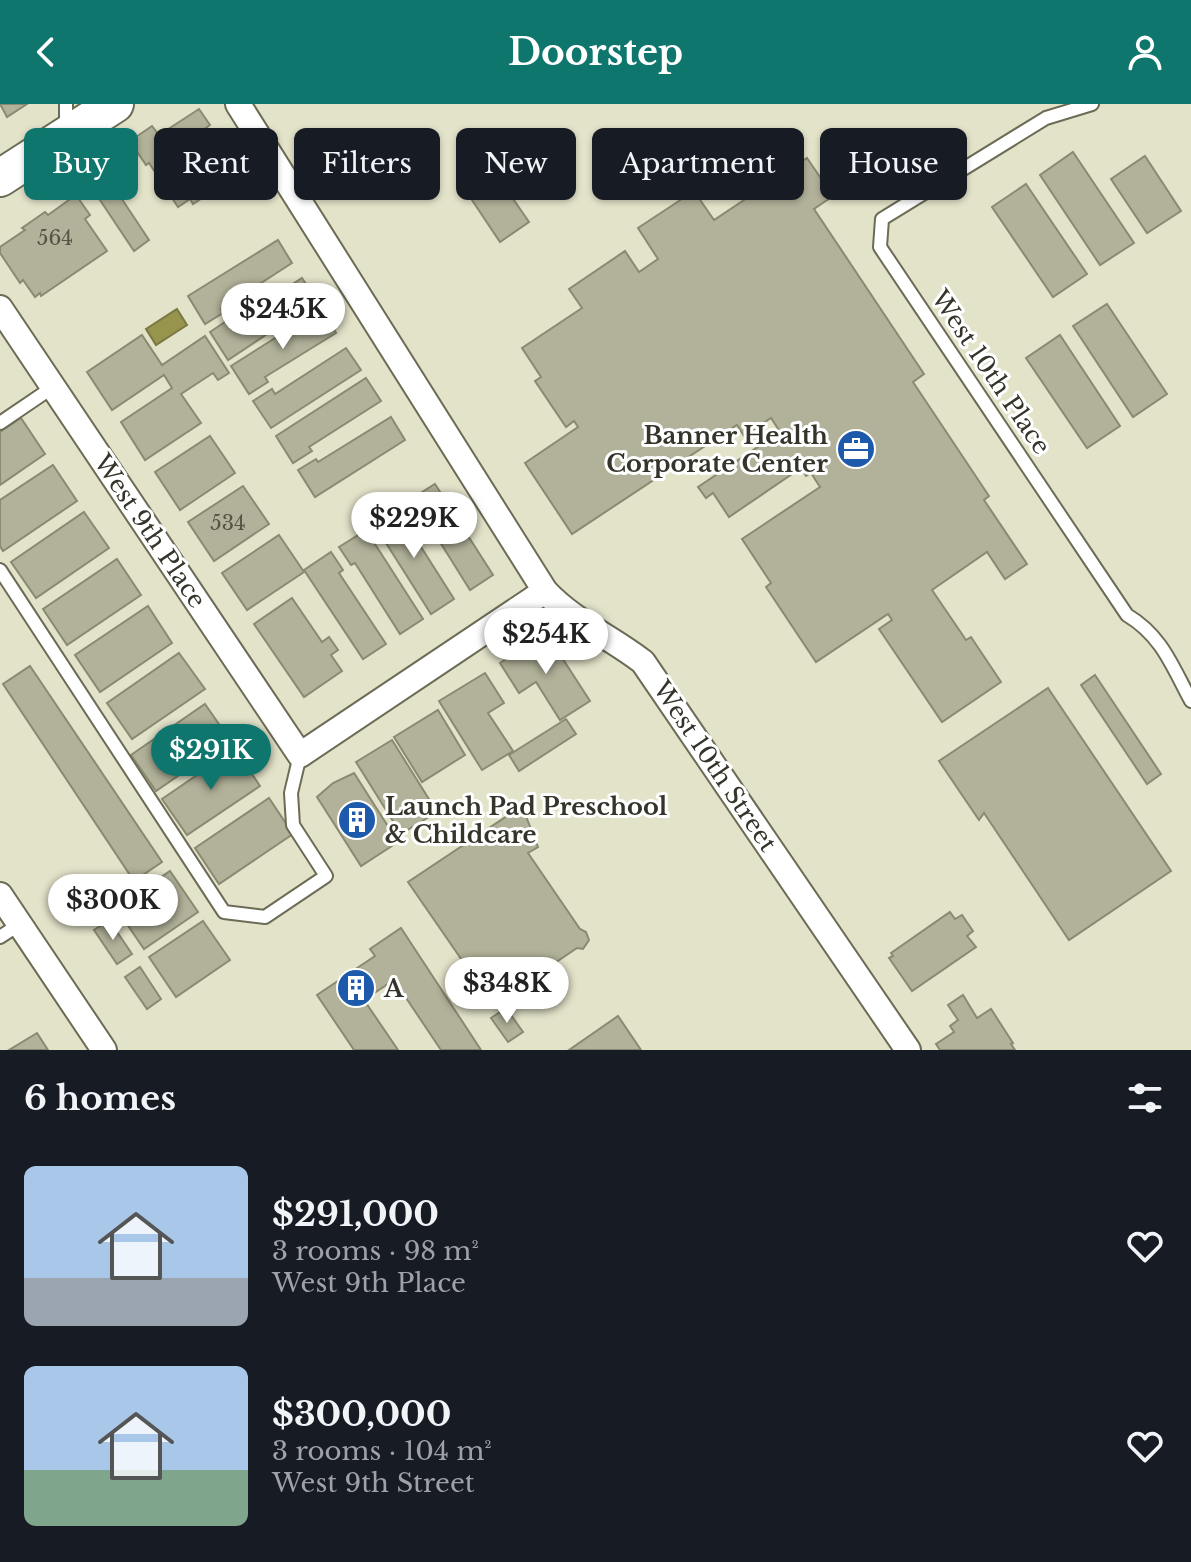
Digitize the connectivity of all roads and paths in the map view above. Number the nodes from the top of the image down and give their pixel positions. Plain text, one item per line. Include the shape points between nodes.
1 (115, 104) edge
2 (238, 104) edge
3 (1059, 104) edge
4 (1092, 104) edge
5 (1046, 118) junction
6 (66, 120) edge
7 (0, 178) edge
8 (0, 308) edge
9 (53, 387) junction
10 (0, 423) edge
11 (0, 570) edge
12 (545, 591) junction
13 (1191, 701) edge
14 (300, 755) junction
15 (0, 895) edge
16 (10, 931) edge
17 (104, 1050) edge
18 (908, 1050) edge

1 - 6 street
2 - 12 street, West 10th Street
3 - 5 lane, West 10th Place
4 - 5 lane, West 10th Place
5 - 13 lane, West 10th Place via 882,219 880,247 1127,615 1147,627 1164,648
6 - 7 street
8 - 9 street, West 9th Place
9 - 10 lane
9 - 14 street, West 9th Place
11 - 14 lane via 224,912 265,917 326,876 293,825 291,793
12 - 14 street
12 - 18 street, West 10th Street via 643,662
15 - 16 street
16 - 17 street

